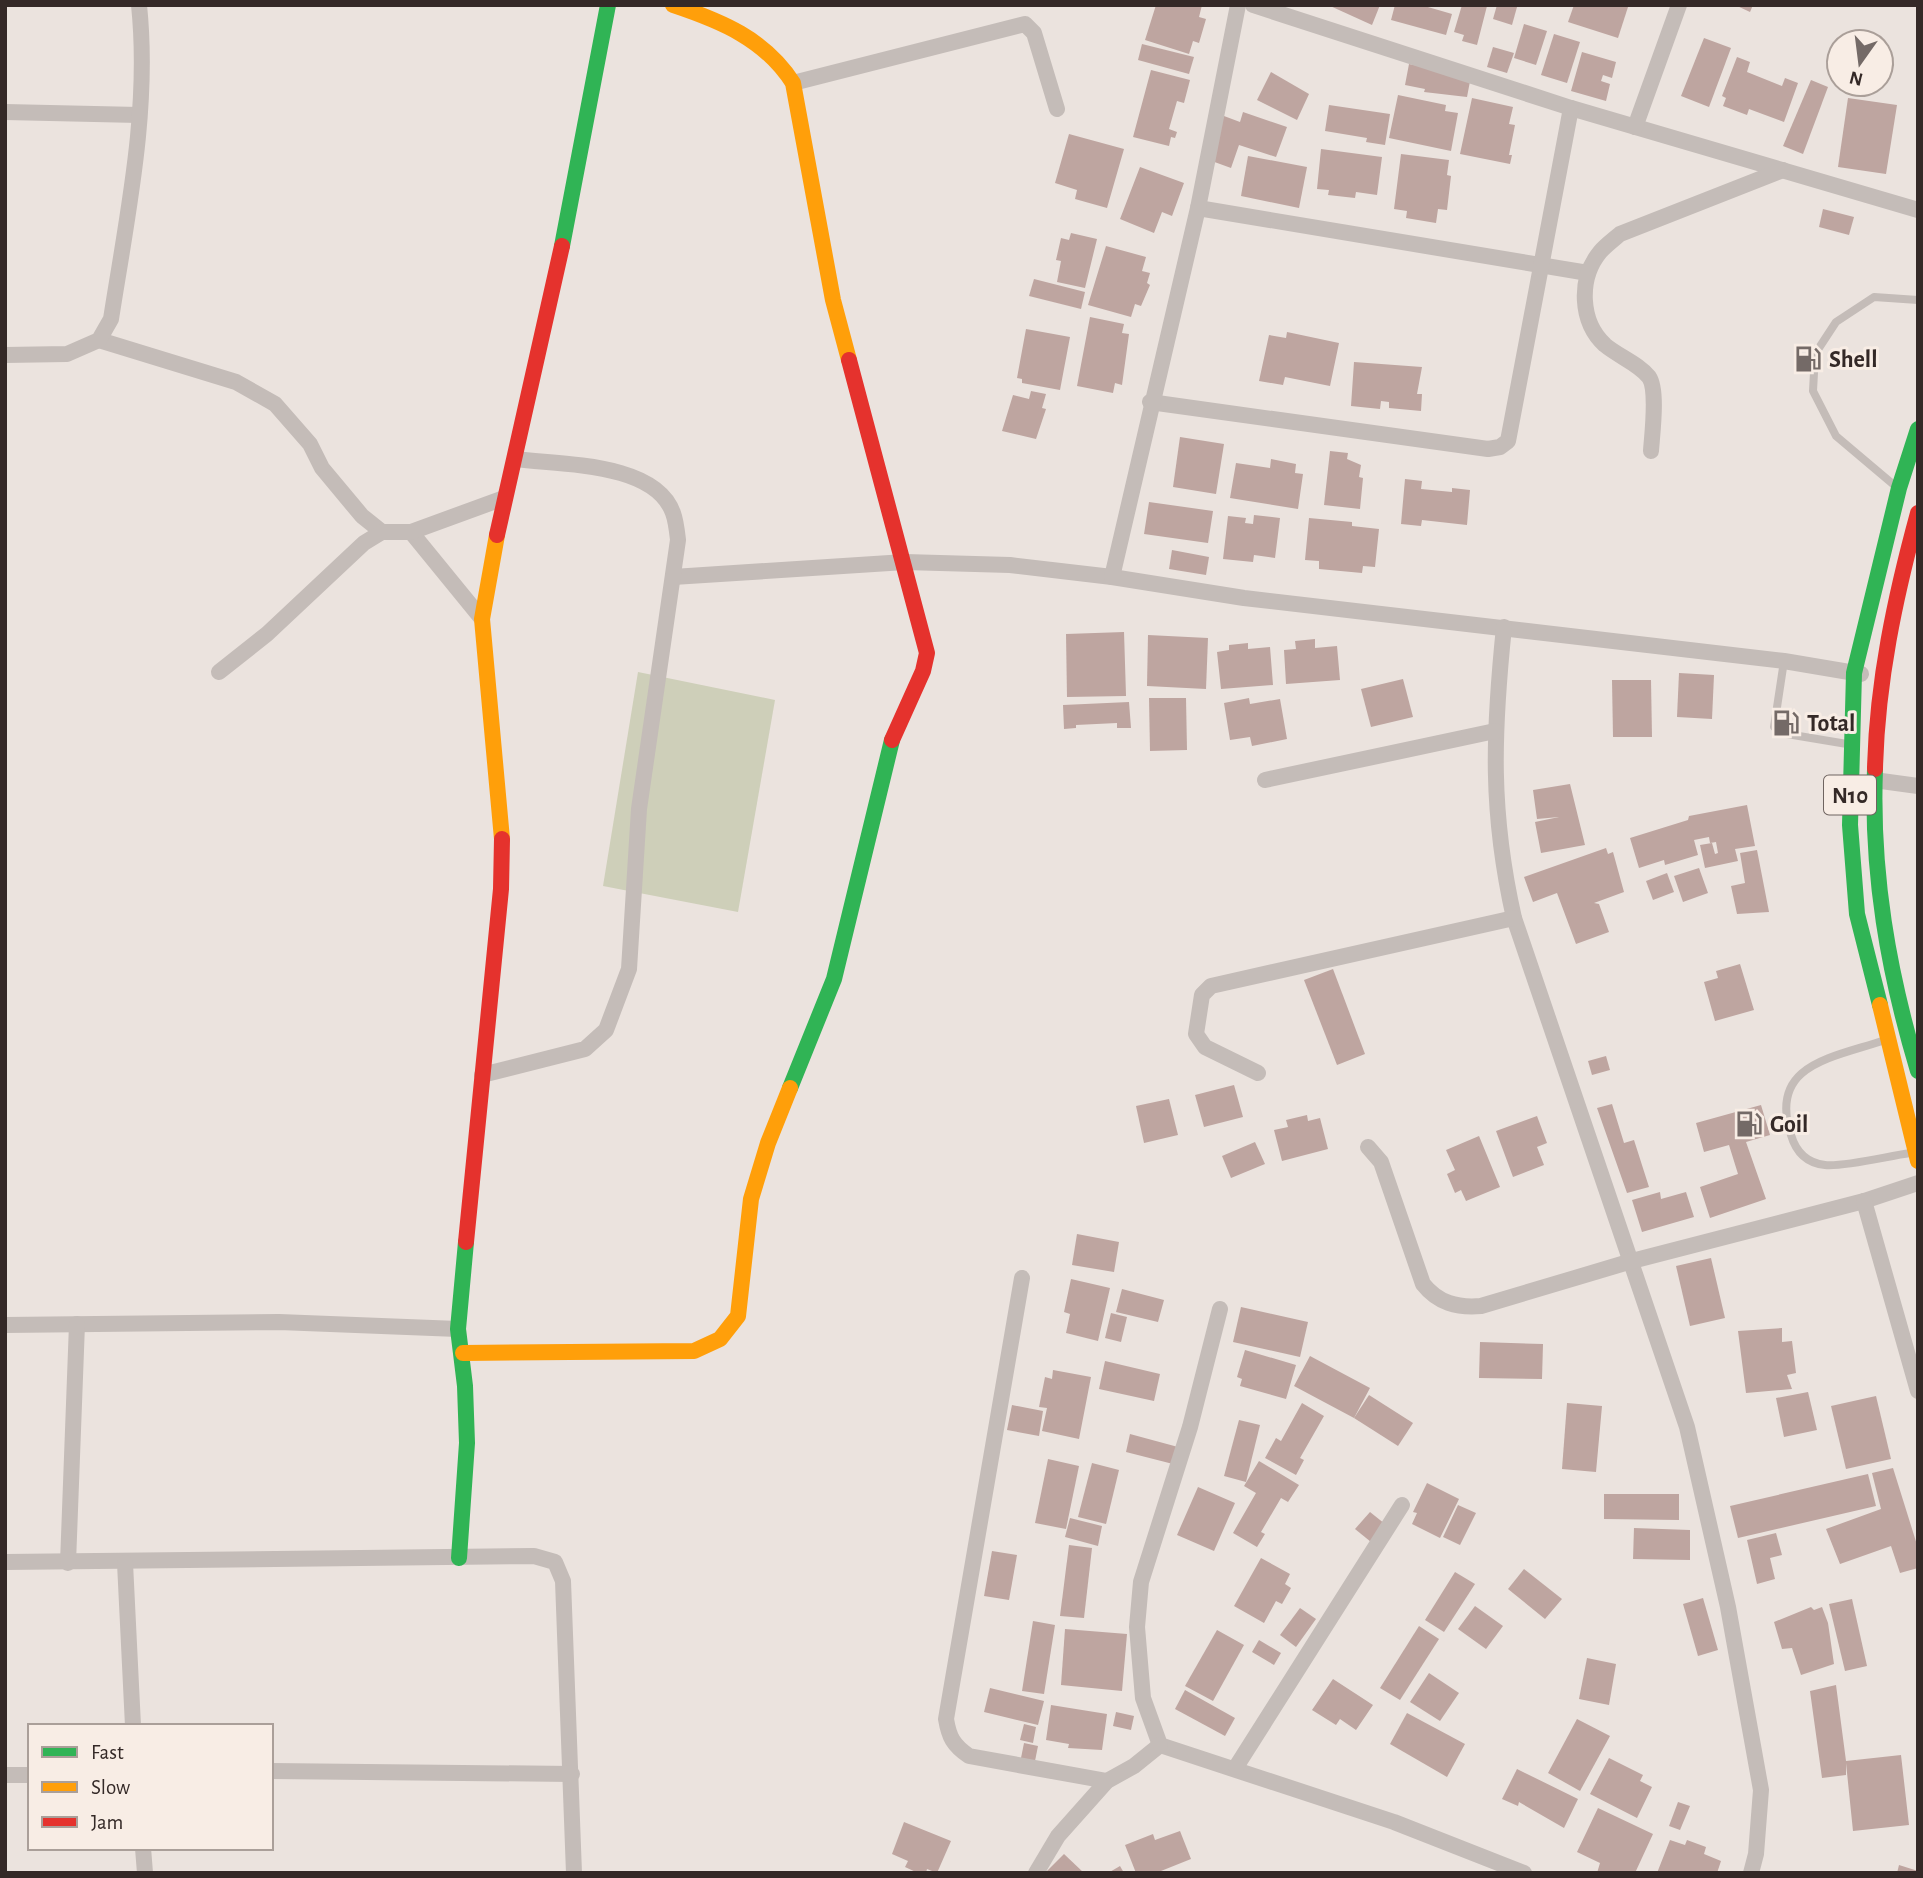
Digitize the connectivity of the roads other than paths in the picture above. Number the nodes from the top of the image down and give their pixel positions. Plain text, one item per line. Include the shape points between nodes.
1 (139, 5) edge
2 (608, 5) edge
3 (1238, 5) edge
4 (1254, 5) edge
5 (1679, 5) edge
6 (676, 6) edge
7 (793, 83) junction
8 (1571, 107) junction
9 (1057, 109) dead end
10 (5, 112) edge
11 (139, 115) junction
12 (1635, 127) junction
13 (1783, 170) junction
14 (1198, 208) junction
15 (1918, 210) edge
16 (1541, 263) junction
17 (1588, 273) junction
18 (1918, 300) edge
19 (99, 340) junction
20 (5, 355) edge
21 (1150, 402) junction
22 (1918, 429) edge
23 (1651, 451) dead end
24 (516, 459) junction
25 (1899, 488) junction
26 (504, 498) junction
27 (1918, 513) edge
28 (382, 532) junction
29 (411, 532) junction
30 (905, 562) junction
31 (673, 577) junction
32 (1112, 577) junction
33 (482, 619) junction
34 (1504, 627) junction
35 (1784, 661) junction
36 (219, 672) dead end
37 (1854, 673) junction
38 (1881, 678) junction
39 (1495, 731) junction
40 (1850, 745) junction
41 (1265, 779) dead end
42 (1874, 779) junction
43 (1918, 786) edge
44 (1514, 918) junction
45 (1885, 1040) junction
46 (1918, 1071) edge
47 (1258, 1073) dead end
48 (482, 1075) junction
49 (1368, 1147) dead end
50 (1916, 1157) edge
51 (1918, 1182) edge
52 (1864, 1201) junction
53 (1632, 1261) junction
54 (1021, 1278) dead end
55 (1220, 1309) dead end
56 (77, 1324) junction
57 (5, 1325) edge
58 (458, 1329) junction
59 (463, 1353) junction
60 (1918, 1391) edge
61 (1402, 1505) dead end
62 (458, 1558) junction
63 (5, 1562) edge
64 (68, 1563) junction
65 (125, 1563) junction
66 (133, 1724) edge
67 (1160, 1745) junction
68 (1236, 1767) junction
69 (273, 1771) edge
70 (28, 1774) edge
71 (572, 1774) junction
72 (5, 1775) edge
73 (1107, 1781) junction
74 (143, 1850) edge
75 (145, 1873) edge
76 (573, 1873) edge
77 (1036, 1873) edge
78 (1524, 1873) edge
79 (1751, 1873) edge

1 - 11 street via 143,68
2 - 24 main road
3 - 14 street
4 - 8 street
5 - 12 street
6 - 7 main road via 752,39 783,64
7 - 9 street via 1025,24 1034,33
7 - 30 main road via 833,300
8 - 12 street
8 - 16 street
10 - 11 street
11 - 19 street via 111,319
12 - 13 street
13 - 15 street
13 - 17 street via 1620,234 1599,253
14 - 16 street
14 - 21 street
16 - 17 street
16 - 21 street via 1508,441 1500,447 1488,449
17 - 23 street via 1586,317 1603,343 1648,377 1653,388
18 - 25 lane via 1874,297 1836,322 1815,354 1813,391 1836,436
19 - 20 street via 67,354
19 - 28 street via 236,382 275,404 362,516
21 - 32 street
22 - 25 main road, N10
24 - 26 main road
24 - 31 street via 624,473 652,486 674,513 678,540
25 - 37 main road, N10
26 - 29 street
26 - 33 main road
27 - 38 main road, N10 via 1902,566
28 - 29 street
28 - 36 street
29 - 33 street
30 - 31 street
30 - 32 street via 1010,565
30 - 59 main road via 927,653 923,671 893,736 831,990 799,1062 751,1199 733,1329 725,1338 694,1351
31 - 48 street via 639,809 633,945 606,1030 585,1049
32 - 34 street via 1244,598
33 - 48 main road via 502,824 501,889
34 - 35 street
34 - 39 street
35 - 37 street
35 - 40 lane via 1774,727 1781,733
37 - 38 street
37 - 40 main road, N10
38 - 42 main road, N10 via 1873,741
39 - 41 street
39 - 44 street via 1500,848
40 - 45 main road, N10 via 1857,914
42 - 43 street
42 - 46 main road, N10 via 1881,908 1892,979
44 - 47 street via 1211,986 1202,995 1196,1034 1205,1047
44 - 53 street
45 - 50 main road, N10
45 - 50 lane via 1807,1069 1785,1094 1786,1120 1795,1149 1825,1165
48 - 58 main road
49 - 53 street via 1381,1162 1423,1284 1432,1296 1461,1307 1481,1306
51 - 52 street
52 - 53 street
52 - 60 street
53 - 79 street via 1687,1427 1728,1607 1760,1790
54 - 73 street via 946,1719 955,1746 969,1756
55 - 67 street via 1190,1427 1141,1582 1137,1627 1143,1698
56 - 57 street
56 - 58 street via 279,1322
56 - 64 street
58 - 59 main road
59 - 62 main road via 468,1468
61 - 68 street
62 - 65 street
62 - 71 street via 534,1556 560,1568
63 - 64 street
64 - 65 street
65 - 66 street
67 - 68 street
67 - 73 street
68 - 78 street
69 - 71 street
70 - 72 street
71 - 76 street
73 - 77 street via 1058,1836
74 - 75 street

